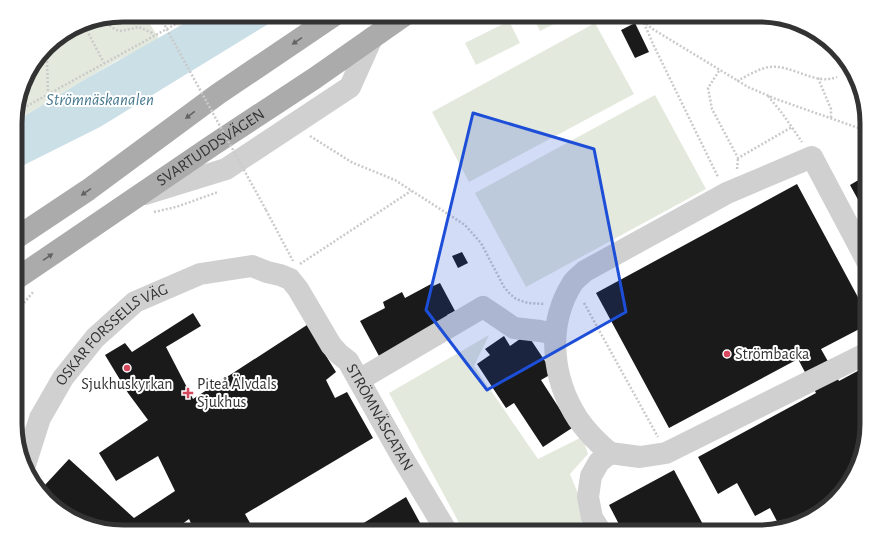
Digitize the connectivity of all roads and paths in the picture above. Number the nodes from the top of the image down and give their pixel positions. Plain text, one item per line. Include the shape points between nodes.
1 (163, 22) edge
2 (178, 22) edge
3 (325, 22) edge
4 (395, 22) edge
5 (644, 22) joint
6 (107, 23) edge
7 (99, 25) edge
8 (88, 30) joint
9 (154, 36) junction
10 (56, 47) edge
11 (104, 64) junction
12 (719, 71) junction
13 (837, 77) dead end
14 (818, 78) junction
15 (737, 81) junction
16 (48, 95) junction
17 (767, 95) junction
18 (23, 108) edge
19 (831, 119) junction
20 (792, 127) junction
21 (860, 129) edge
22 (310, 136) dead end
23 (812, 157) junction
24 (411, 191) junction
25 (727, 193) junction
26 (22, 234) edge
27 (860, 248) edge
28 (292, 260) dead end
29 (252, 266) joint
30 (296, 266) dead end
31 (22, 275) edge
32 (573, 283) junction
33 (562, 305) junction
34 (555, 334) junction
35 (860, 356) edge
36 (359, 380) junction
37 (610, 452) junction
38 (666, 453) junction
39 (27, 458) edge
40 (443, 525) edge
41 (596, 525) edge

1 - 28 path, bridge
2 - 9 path
3 -> 26 main road via 218,94 88,190
31 -> 4 main road, SVARTUDDSVÄGEN
5 - 12 path
5 - 25 path
6 - 9 path via 121,31 139,27
7 - 8 path
8 - 11 path
9 - 11 path
10 - 16 path via 47,57
11 - 16 path
12 - 15 path
12 - 20 path via 708,88 712,109 738,158
13 - 14 path via 827,80
14 - 15 path via 769,67
14 - 19 path via 831,109
15 - 17 path
16 - 18 path
17 - 19 path
17 - 20 path
19 - 21 path
20 - 23 path
22 - 24 path via 353,164 395,180
23 - 25 street
23 - 27 street
24 - 30 path
24 - 33 path via 466,225 481,243 504,287 516,299 528,303
25 - 32 street via 585,271
29 - 36 street, STRÖMNÄSGATAN via 290,279 330,345 348,361
29 - 39 street, OSKAR FORSSELLS VÄG via 200,274 135,302 95,338 63,378 40,418
32 - 33 street
32 - 38 path
33 - 34 street
34 - 36 street via 514,328 483,307
34 - 37 street via 557,370 564,392 579,420 594,439
35 - 38 street
36 - 40 street, STRÖMNÄSGATAN
37 - 38 street via 640,457
37 - 41 street via 599,462 591,476 588,497 592,518

